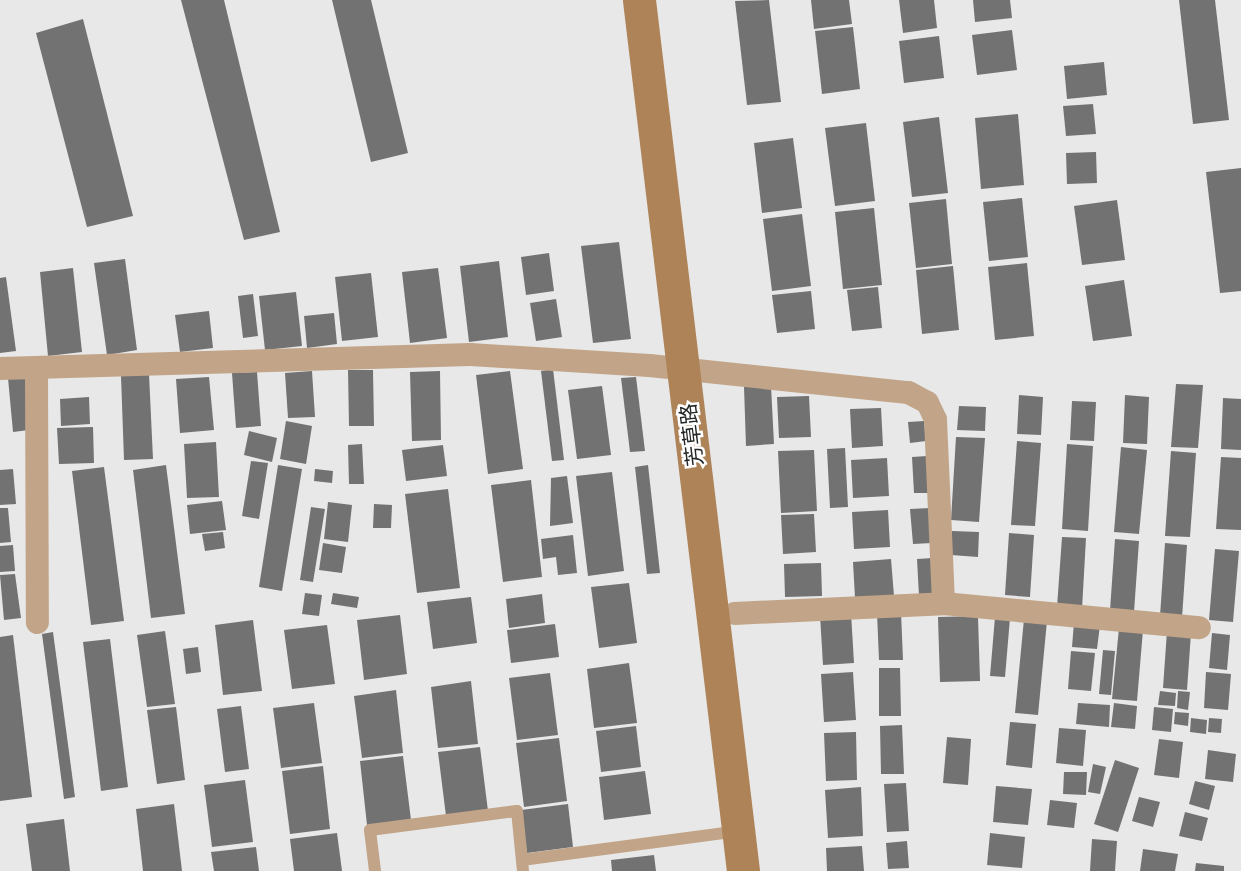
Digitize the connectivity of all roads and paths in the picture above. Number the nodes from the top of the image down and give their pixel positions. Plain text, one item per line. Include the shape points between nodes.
1 (639, 0) edge
2 (661, 0) edge
3 (36, 367) junction
4 (0, 368) edge
5 (694, 370) junction
6 (943, 603) junction
7 (734, 613) junction
8 (37, 622) dead end
9 (1199, 626) dead end
10 (738, 831) junction
11 (522, 866) edge
12 (374, 871) edge
13 (743, 871) edge
14 (765, 871) edge

1 - 5 street, 芳草路
2 - 5 street, 芳草路
3 - 4 street
3 - 5 street via 470,355
3 - 8 street
5 - 6 street via 908,392 927,402 935,419
5 - 7 street, 芳草路
5 - 10 street, 芳草路
6 - 7 street
6 - 9 street
7 - 14 street, 芳草路
10 - 11 lane
10 - 13 street, 芳草路
11 - 12 lane via 517,811 370,830

